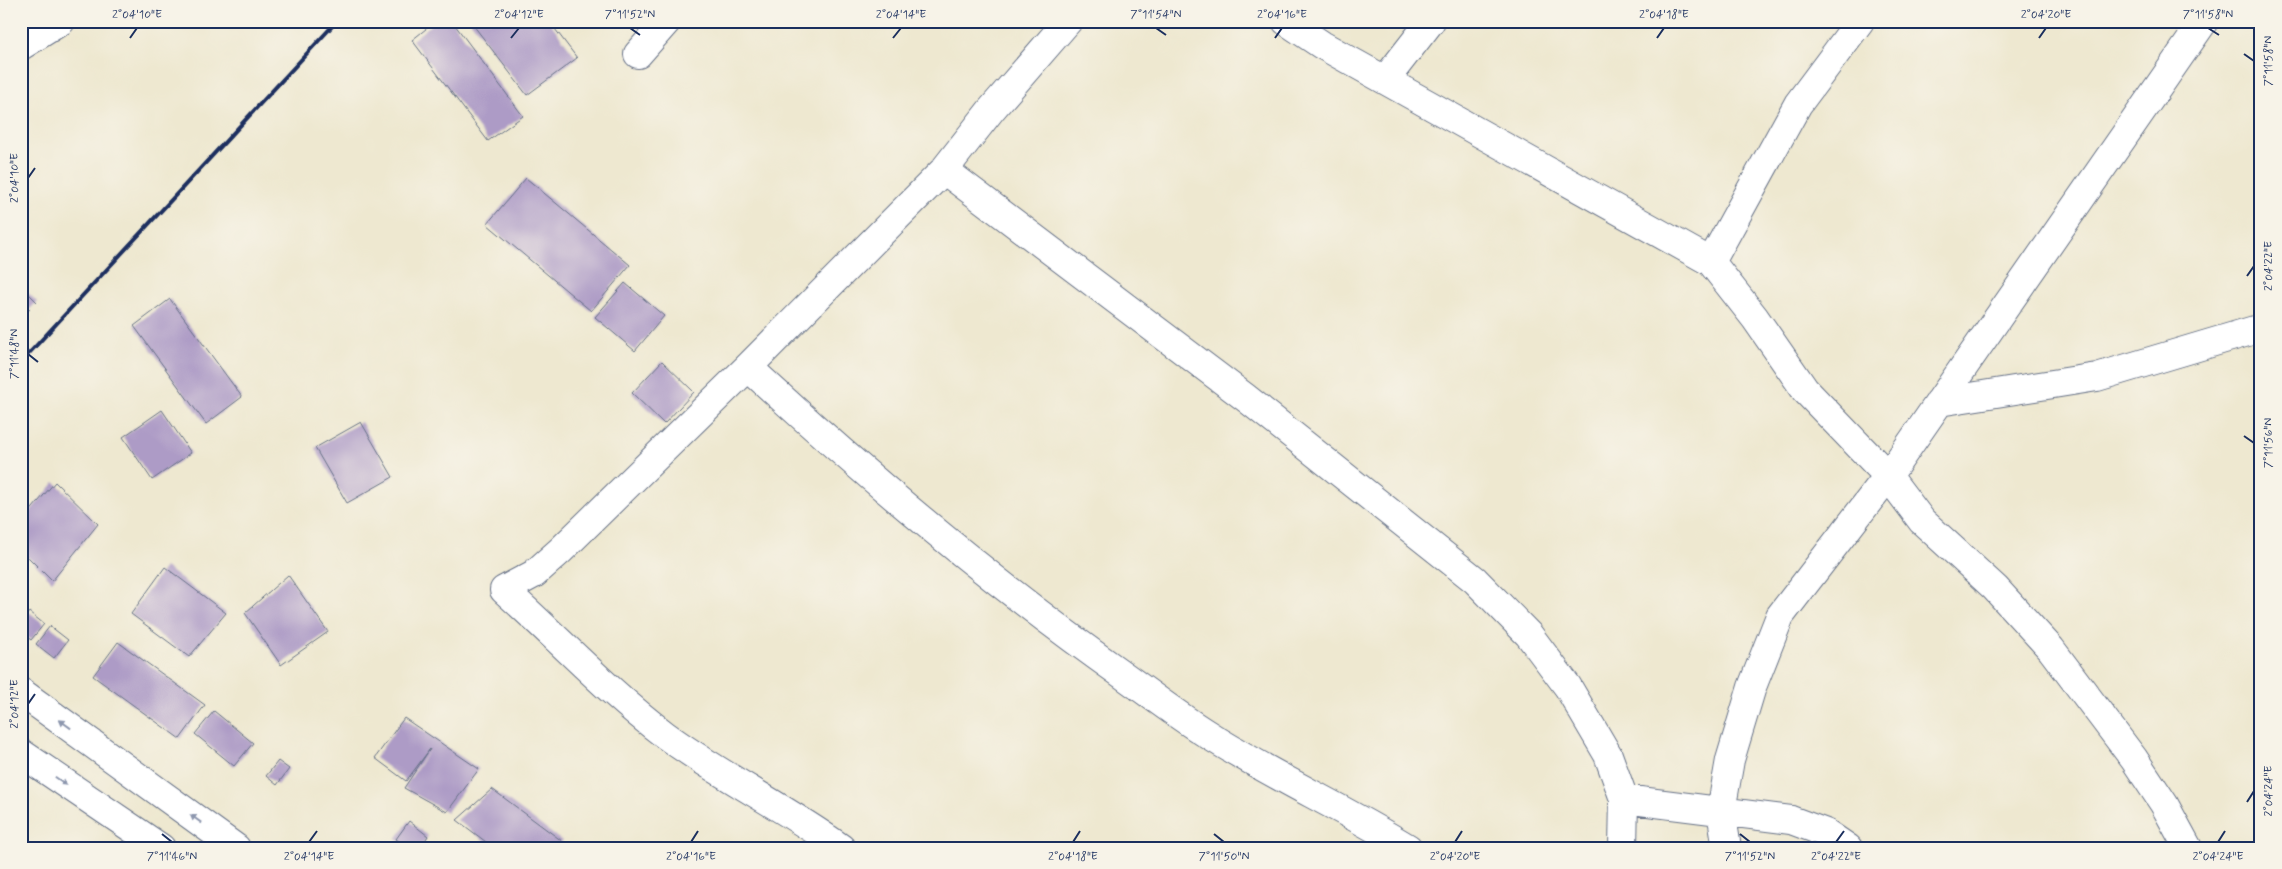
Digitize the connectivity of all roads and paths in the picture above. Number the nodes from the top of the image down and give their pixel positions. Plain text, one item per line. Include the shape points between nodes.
1 (61, 21) edge
2 (667, 21) edge
3 (1068, 21) edge
4 (1286, 21) edge
5 (1431, 21) edge
6 (1860, 21) edge
7 (2204, 21) edge
8 (21, 46) edge
9 (638, 54) dead end
10 (1385, 80) junction
11 (944, 170) junction
12 (1711, 262) junction
13 (2261, 328) edge
14 (748, 367) junction
15 (1939, 402) junction
16 (1888, 476) junction
17 (21, 692) edge
18 (21, 752) edge
19 (1624, 799) junction
20 (1721, 811) junction
21 (161, 848) edge
22 (236, 848) edge
23 (841, 848) edge
24 (1408, 848) edge
25 (1623, 848) edge
26 (1727, 848) edge
27 (1848, 848) edge
28 (2188, 848) edge

1 - 8 main road
2 - 9 main road
3 - 11 main road
4 - 10 main road
5 - 10 main road
6 - 12 main road via 1798,104
7 - 15 main road
10 - 12 main road
11 - 14 main road
11 - 19 main road via 1246,398 1475,580 1529,635 1568,687 1608,755
12 - 16 main road via 1805,390
13 - 15 main road via 2097,376
14 - 23 main road via 561,550 534,574 504,590 665,735
14 - 24 main road via 926,524 1075,641 1207,734
15 - 16 main road
16 - 20 main road via 1780,616 1752,687 1730,760
16 - 28 main road via 1922,521 1995,588 2051,649 2134,760 2164,804
22 -> 17 main road
18 -> 21 main road
19 - 20 main road
19 - 25 main road
20 - 26 main road
20 - 27 main road via 1790,820 1826,833

